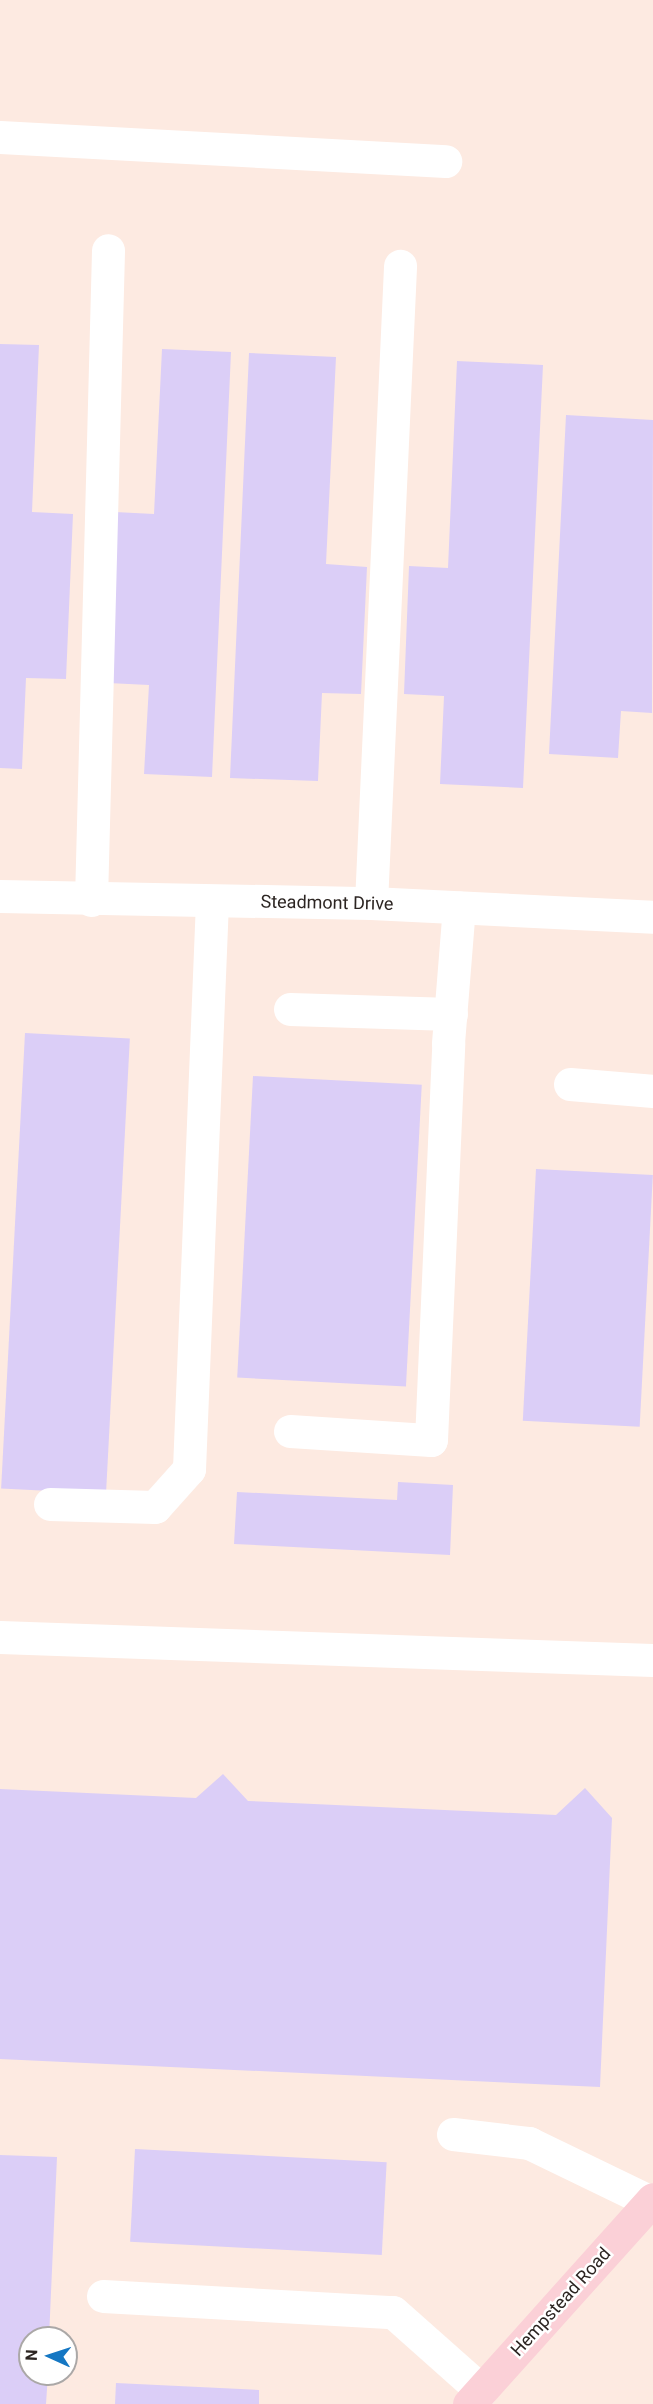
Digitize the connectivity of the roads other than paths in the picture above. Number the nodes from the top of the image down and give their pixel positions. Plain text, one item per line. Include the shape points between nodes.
1 (0, 137) edge
2 (445, 161) dead end
3 (108, 250) dead end
4 (400, 266) dead end
5 (0, 896) edge
6 (91, 900) junction
7 (212, 901) junction
8 (371, 903) junction
9 (459, 907) junction
10 (653, 917) edge
11 (290, 1009) dead end
12 (451, 1014) junction
13 (570, 1084) dead end
14 (653, 1090) edge
15 (290, 1431) dead end
16 (50, 1504) dead end
17 (0, 1637) edge
18 (653, 1660) edge
19 (453, 2134) dead end
20 (652, 2201) edge
21 (103, 2296) dead end
22 (475, 2397) edge

1 - 2 street
3 - 6 street
4 - 8 street
5 - 6 street, Steadmont Drive
6 - 7 street, Steadmont Drive
7 - 8 street, Steadmont Drive
7 - 16 street via 189,1469 155,1507
8 - 9 street, Steadmont Drive
9 - 10 street, Steadmont Drive
9 - 12 street
11 - 12 street
12 - 15 street via 432,1440
13 - 14 street
17 - 18 street
19 - 20 street via 529,2143
20 - 22 main road, Hempstead Road
21 - 22 street via 393,2312

